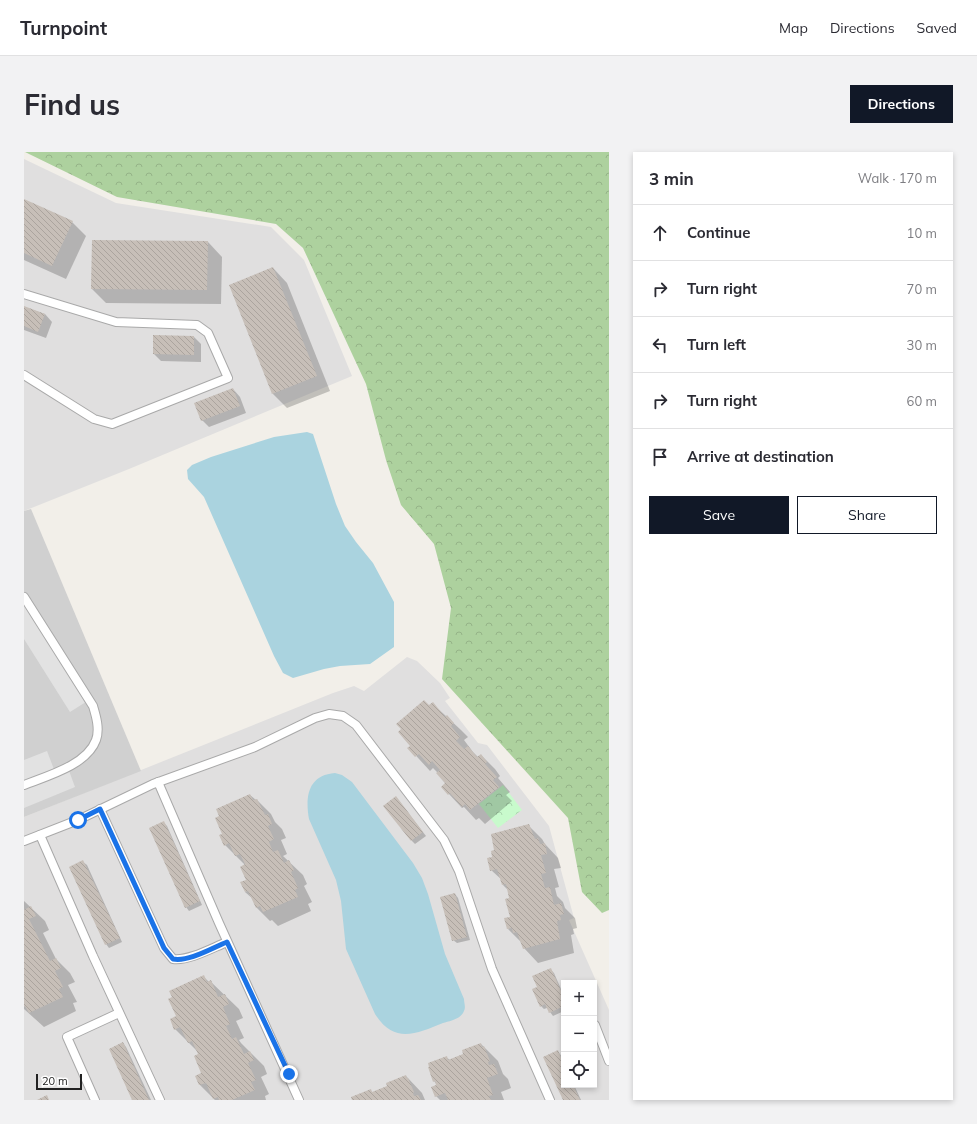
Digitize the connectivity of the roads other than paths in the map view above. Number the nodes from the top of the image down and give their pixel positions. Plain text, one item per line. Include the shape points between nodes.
1 (24, 294) edge
2 (24, 375) edge
3 (24, 598) edge
4 (158, 782) junction
5 (24, 785) edge
6 (100, 809) junction
7 (40, 835) junction
8 (24, 841) edge
9 (227, 942) junction
10 (119, 1012) junction
11 (597, 1030) edge
12 (609, 1061) edge
13 (296, 1099) edge
14 (95, 1100) edge
15 (160, 1100) edge
16 (550, 1100) edge

1 - 2 lane via 116,322 196,325 208,333 228,378 112,424 94,419
3 - 5 lane via 93,706 98,721 96,740 85,757 68,768
4 - 6 lane
4 - 9 lane
4 - 16 lane via 255,747 315,718 329,714 343,716 356,724 444,840 459,871 492,969
6 - 7 lane
6 - 9 lane via 164,948 173,959 190,957
7 - 8 lane
7 - 10 lane
9 - 13 lane
10 - 14 lane via 67,1037
10 - 15 lane
11 - 12 lane

